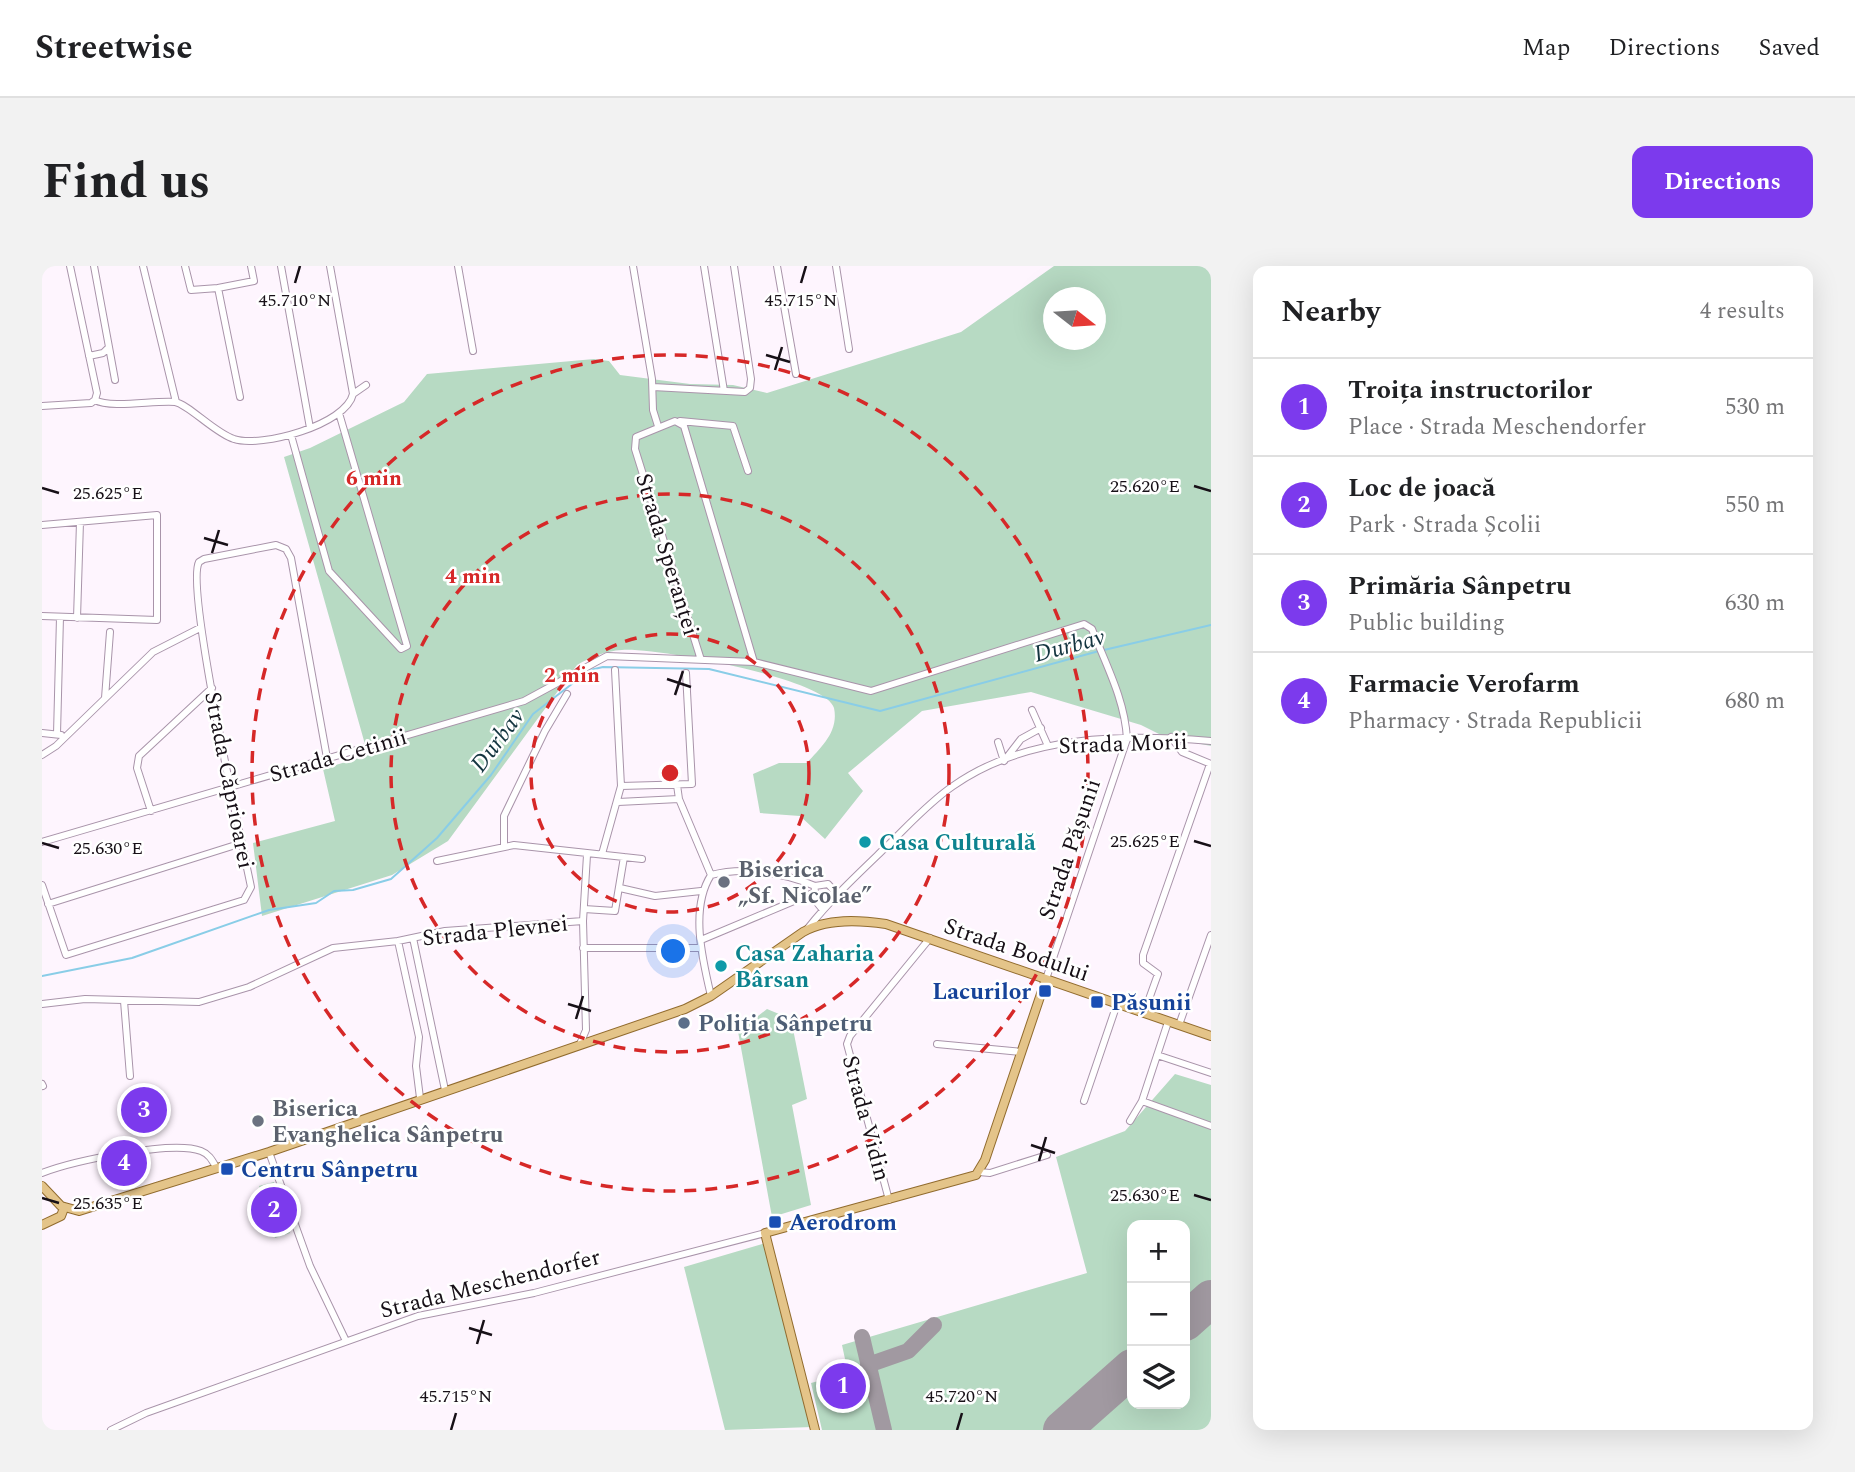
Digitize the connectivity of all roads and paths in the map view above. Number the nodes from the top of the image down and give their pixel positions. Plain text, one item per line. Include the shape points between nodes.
1 (70, 266) edge
2 (94, 266) edge
3 (144, 266) edge
4 (185, 266) edge
5 (251, 266) edge
6 (281, 266) edge
7 (330, 266) edge
8 (458, 266) edge
9 (633, 266) edge
10 (705, 266) edge
11 (734, 266) edge
12 (777, 266) edge
13 (836, 266) edge
14 (218, 288) junction
15 (109, 347) junction
16 (849, 349) dead end
17 (473, 351) dead end
18 (89, 356) junction
19 (796, 374) dead end
20 (115, 380) dead end
21 (366, 385) dead end
22 (653, 387) junction
23 (724, 391) junction
24 (353, 394) junction
25 (240, 397) dead end
26 (95, 400) junction
27 (176, 402) junction
28 (42, 406) edge
29 (339, 413) junction
30 (680, 421) junction
31 (658, 426) junction
32 (310, 428) junction
33 (291, 435) junction
34 (748, 471) dead end
35 (80, 522) junction
36 (42, 525) edge
37 (42, 616) edge
38 (60, 617) junction
39 (77, 618) junction
40 (200, 628) junction
41 (110, 632) dead end
42 (701, 660) junction
43 (754, 662) junction
44 (615, 670) dead end
45 (686, 673) dead end
46 (212, 688) junction
47 (567, 694) dead end
48 (105, 698) junction
49 (1032, 709) dead end
50 (1041, 728) junction
51 (42, 733) edge
52 (57, 734) junction
53 (1171, 737) junction
54 (64, 738) junction
55 (1127, 739) junction
56 (1211, 741) edge
57 (998, 742) dead end
58 (1048, 746) junction
59 (42, 755) edge
60 (327, 758) junction
61 (1004, 761) junction
62 (1210, 764) edge
63 (231, 785) junction
64 (677, 785) junction
65 (621, 786) junction
66 (679, 799) junction
67 (618, 802) junction
68 (151, 811) junction
69 (42, 842) edge
70 (242, 842) junction
71 (504, 847) junction
72 (602, 854) junction
73 (587, 855) junction
74 (624, 857) junction
75 (642, 859) dead end
76 (437, 861) dead end
77 (711, 875) junction
78 (42, 886) edge
79 (620, 888) junction
80 (814, 890) junction
81 (701, 891) junction
82 (837, 894) junction
83 (48, 904) junction
84 (584, 909) junction
85 (820, 916) junction
86 (583, 921) junction
87 (1211, 935) edge
88 (413, 938) junction
89 (930, 938) junction
90 (398, 941) junction
91 (701, 944) junction
92 (583, 948) junction
93 (1046, 979) junction
94 (711, 996) junction
95 (124, 1001) junction
96 (42, 1004) edge
97 (1117, 1004) junction
98 (1144, 1013) junction
99 (1168, 1022) junction
100 (1179, 1026) junction
101 (586, 1030) junction
102 (1211, 1036) edge
103 (595, 1040) junction
104 (580, 1044) junction
105 (937, 1044) dead end
106 (1022, 1052) junction
107 (1157, 1055) junction
108 (1211, 1073) edge
109 (130, 1076) dead end
110 (445, 1090) junction
111 (420, 1098) junction
112 (1084, 1101) dead end
113 (1142, 1101) junction
114 (1130, 1121) dead end
115 (1211, 1126) edge
116 (269, 1152) junction
117 (1046, 1155) dead end
118 (216, 1167) junction
119 (979, 1172) junction
120 (42, 1173) edge
121 (42, 1186) edge
122 (889, 1200) junction
123 (64, 1208) junction
124 (42, 1226) edge
125 (765, 1233) junction
126 (346, 1341) junction
127 (111, 1430) edge
128 (815, 1430) edge

1 - 18 street
2 - 15 street
3 - 27 street
4 - 14 street via 191,290
5 - 14 street via 254,281
6 - 32 street
7 - 24 street
8 - 17 street
9 - 22 street
10 - 23 street
11 - 23 street via 751,379 744,392
12 - 19 street
13 - 16 street
14 - 25 street
15 - 18 street
15 - 20 street
18 - 26 street
21 - 24 street
22 - 23 street
22 - 31 street
24 - 29 street
26 - 27 street
26 - 28 street
27 - 33 street via 233,439
29 - 32 street
29 - 33 street via 407,646 401,649 329,571
30 - 31 street
30 - 34 street via 733,426
30 - 43 street
31 - 42 street, Strada Speranței via 636,437 635,449
32 - 33 street
35 - 36 street
35 - 39 street
35 - 39 street via 157,515 157,620
37 - 38 street
38 - 39 street
38 - 52 street
40 - 46 street, Strada Căprioarei
40 - 48 street via 152,652
40 - 60 street, Strada Căprioarei via 199,562 276,545 286,549
41 - 48 street
42 - 43 street, Strada Cetinii
42 - 60 street, Strada Cetinii via 607,656 524,701
43 - 55 street, Strada Cetinii via 872,691 1088,625 1124,714
44 - 65 street
45 - 64 street via 693,780 690,785
46 - 63 street, Strada Căprioarei
46 - 68 street via 139,756 137,768
47 - 71 street via 504,816
48 - 54 street
49 - 50 street
50 - 58 street
50 - 61 street via 1021,739
51 - 52 street
52 - 54 street
53 - 55 street, Strada Morii
53 - 56 street, Strada Morii
53 - 62 street via 1182,752
54 - 59 street
55 - 58 street, Strada Morii
55 - 93 street, Strada Pășunii
57 - 61 street
58 - 61 street, Strada Morii
60 - 63 street, Strada Cetinii
61 - 82 street, Strada Morii via 943,794
62 - 98 street via 1143,955 1143,963 1158,974
63 - 68 street, Strada Cetinii
63 - 70 street, Strada Căprioarei
64 - 65 street
64 - 66 street
65 - 67 street
66 - 67 street
66 - 77 street
67 - 72 street
68 - 69 street, Strada Cetinii
70 - 83 street
70 - 83 street, Strada Căprioarei via 251,887 244,900 66,955
71 - 73 street via 540,846
71 - 76 street
72 - 73 street
72 - 74 street
73 - 84 street
74 - 75 street
74 - 79 street
77 - 80 street via 749,871 794,876
77 - 81 street
78 - 83 street
79 - 81 street via 655,896
79 - 84 street via 615,911
80 - 82 street via 828,884
80 - 85 street
80 - 91 street
81 - 91 street
82 - 85 street, Strada Morii
84 - 86 street
85 - 89 main road, Strada Bodului via 870,922
85 - 94 main road, Strada Bodului
86 - 88 street, Strada Plevnei
86 - 92 street
87 - 100 street
88 - 90 street, Strada Plevnei
88 - 110 street
89 - 93 main road, Strada Bodului
89 - 122 street, Strada Vidin via 847,1044
90 - 95 street via 333,948 214,999
90 - 111 street, Strada Plevnei via 419,1037
91 - 92 street
91 - 94 street
92 - 101 street
93 - 97 main road, Strada Bodului
93 - 106 main road, Strada Pășunii
94 - 103 main road, Strada Bodului via 672,1015
95 - 96 street
95 - 109 street
97 - 98 main road, Strada Bodului
97 - 112 street
98 - 99 main road, Strada Bodului
99 - 100 main road, Strada Bodului
99 - 107 street
100 - 102 main road, Strada Bodului
101 - 103 street
101 - 104 street
103 - 104 main road, Strada Bodului
104 - 110 main road, Strada Bodului
105 - 106 street
106 - 119 main road, Strada Pășunii
107 - 108 street
107 - 113 street
110 - 111 main road, Strada Bodului
111 - 116 main road, Strada Bodului
113 - 114 street
113 - 115 street
116 - 118 main road, Strada Bodului
116 - 126 street via 310,1266
117 - 119 street, Strada Meschendorfer via 990,1173
118 - 120 street via 206,1153 193,1149 125,1155
118 - 123 main road, Strada Bodului via 85,1209
119 - 122 main road, Strada Meschendorfer
121 - 123 main road
122 - 125 main road, Strada Meschendorfer
123 - 124 main road via 61,1216
125 - 126 street, Strada Meschendorfer via 544,1291 430,1313
125 - 128 main road
126 - 127 street, Strada Meschendorfer via 146,1413

